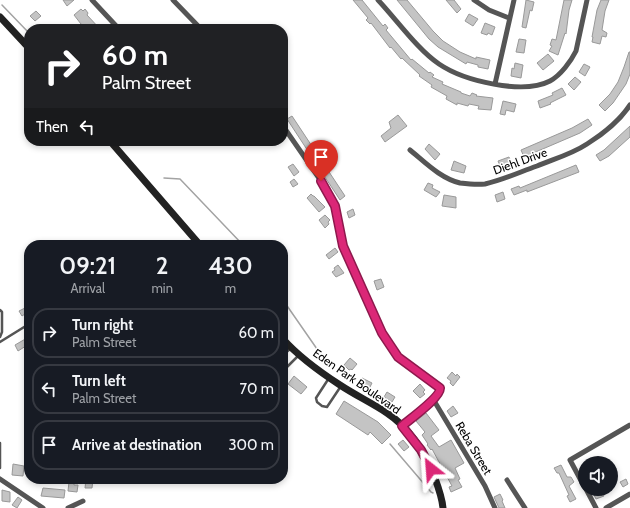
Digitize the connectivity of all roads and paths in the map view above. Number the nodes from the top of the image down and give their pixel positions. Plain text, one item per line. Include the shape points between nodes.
1 (92, 0) edge
2 (173, 0) edge
3 (378, 0) edge
4 (474, 0) edge
5 (514, 0) edge
6 (587, 0) edge
7 (0, 17) edge
8 (509, 18) junction
9 (114, 24) edge
10 (196, 24) edge
11 (24, 43) edge
12 (495, 84) junction
13 (630, 105) edge
14 (288, 133) edge
15 (114, 146) edge
16 (410, 150) dead end
17 (196, 240) edge
18 (0, 310) edge
19 (24, 327) edge
20 (0, 337) edge
21 (0, 342) edge
22 (288, 344) edge
23 (291, 347) junction
24 (288, 350) edge
25 (300, 355) junction
26 (288, 366) edge
27 (330, 377) junction
28 (342, 386) junction
29 (433, 399) junction
30 (630, 425) edge
31 (402, 426) junction
32 (0, 443) edge
33 (0, 468) edge
34 (578, 475) edge
35 (0, 479) edge
36 (507, 480) dead end
37 (630, 494) edge
38 (589, 496) edge
39 (82, 501) dead end
40 (444, 507) edge
41 (43, 508) edge
42 (68, 508) edge
43 (495, 508) edge
44 (525, 508) edge
45 (596, 508) edge
46 (606, 508) edge

1 - 9 street
2 - 10 street
3 - 12 street via 425,52 440,64 461,75
4 - 8 street via 489,10
5 - 8 street
6 - 12 street via 576,51 562,71 551,81 532,87
7 - 11 main road
8 - 12 street
13 - 16 street, Diehl Drive via 602,134 586,145 522,172 484,184 460,183 443,176
14 - 29 street via 330,194 343,246 382,333 398,357 439,386 441,390
15 - 17 main road
18 - 20 lane
19 - 21 lane
22 - 23 main road, Eden Park Boulevard
23 - 24 lane
23 - 25 main road, Eden Park Boulevard
25 - 26 lane
25 - 27 main road, Eden Park Boulevard
27 - 28 main road, Eden Park Boulevard
27 - 28 lane via 316,402 327,407
28 - 31 main road, Eden Park Boulevard via 388,414
29 - 31 street
29 - 43 street, Reba Street via 485,486
30 - 34 street via 570,460
31 - 40 main road, Eden Park Boulevard via 421,450 431,469
32 - 33 lane
35 - 41 street
36 - 44 street
37 - 46 street
38 - 45 street
39 - 42 street

